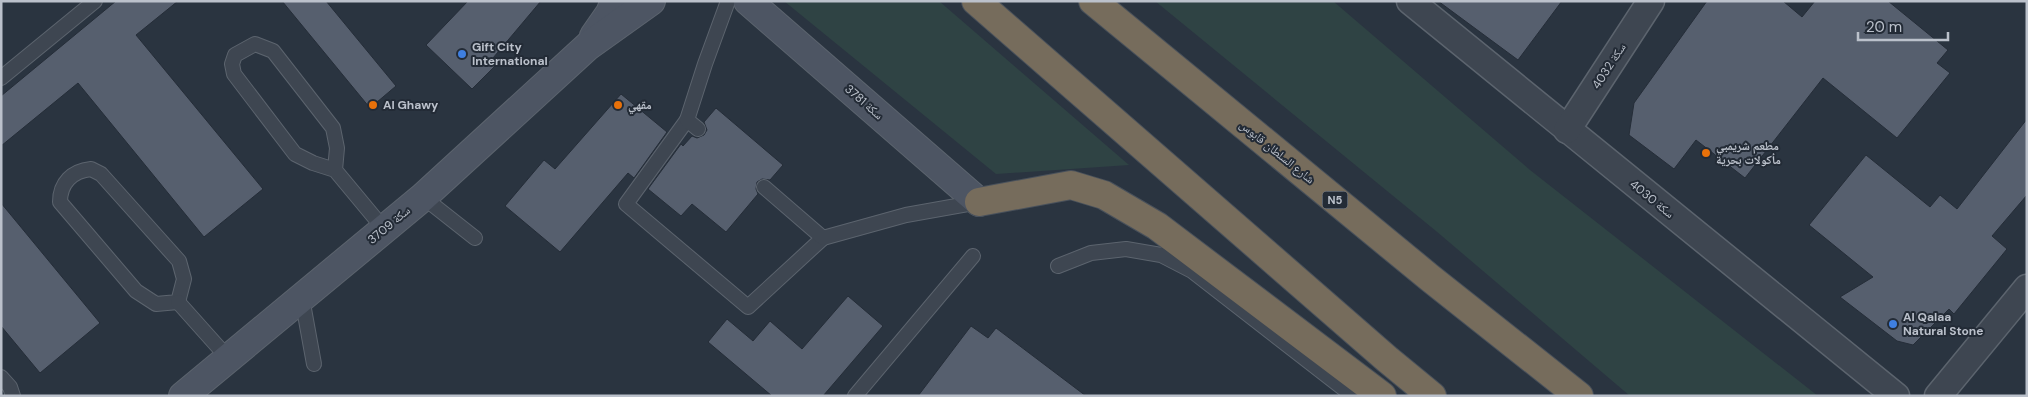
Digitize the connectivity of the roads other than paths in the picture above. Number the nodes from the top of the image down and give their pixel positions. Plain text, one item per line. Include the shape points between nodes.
1 (95, 1) edge
2 (615, 1) edge
3 (651, 1) edge
4 (728, 1) edge
5 (748, 1) edge
6 (976, 1) edge
7 (1093, 1) edge
8 (1410, 1) edge
9 (1651, 1) edge
10 (588, 46) junction
11 (1, 78) edge
12 (687, 120) junction
13 (698, 129) dead end
14 (1567, 130) junction
15 (335, 170) junction
16 (764, 187) dead end
17 (423, 197) junction
18 (979, 202) junction
19 (384, 229) junction
20 (475, 238) dead end
21 (823, 238) junction
22 (972, 256) dead end
23 (1058, 266) dead end
24 (2027, 288) edge
25 (302, 298) junction
26 (178, 302) junction
27 (228, 358) junction
28 (314, 364) dead end
29 (1, 377) edge
30 (13, 396) edge
31 (183, 396) edge
32 (855, 396) edge
33 (1354, 396) edge
34 (1382, 396) edge
35 (1432, 396) edge
36 (1579, 396) edge
37 (1896, 396) edge
38 (1938, 396) edge

1 - 11 lane
2 - 10 street, سكة 3709
3 - 10 street, سكة 3709
4 - 12 lane
5 - 18 street, سكة 3781
6 - 35 highway
7 - 36 highway, شارع السلطان قابوس / N5
8 - 14 street, سكة 4030
9 - 14 street, سكة 4032
10 - 17 street, سكة 3709
12 - 13 lane
12 - 21 lane via 626,204 748,307
14 - 37 street, سكة 4030
15 - 15 lane via 337,148 333,128 273,51 255,44 236,55 232,64 234,74 295,154
15 - 19 lane
16 - 21 lane
17 - 19 street, سكة 3709
17 - 20 lane
18 - 21 lane via 906,215
18 - 34 highway via 1071,186 1104,195 1157,226
19 - 25 street, سكة 3709
22 - 32 lane
23 - 33 lane via 1091,253 1126,249 1161,255 1192,271
24 - 38 street
25 - 27 street, سكة 3709
25 - 28 lane
26 - 26 lane via 184,279 179,261 100,174 91,169 81,170 64,182 60,202 136,291 156,304
26 - 27 lane
27 - 31 street, سكة 3709
29 - 30 lane

